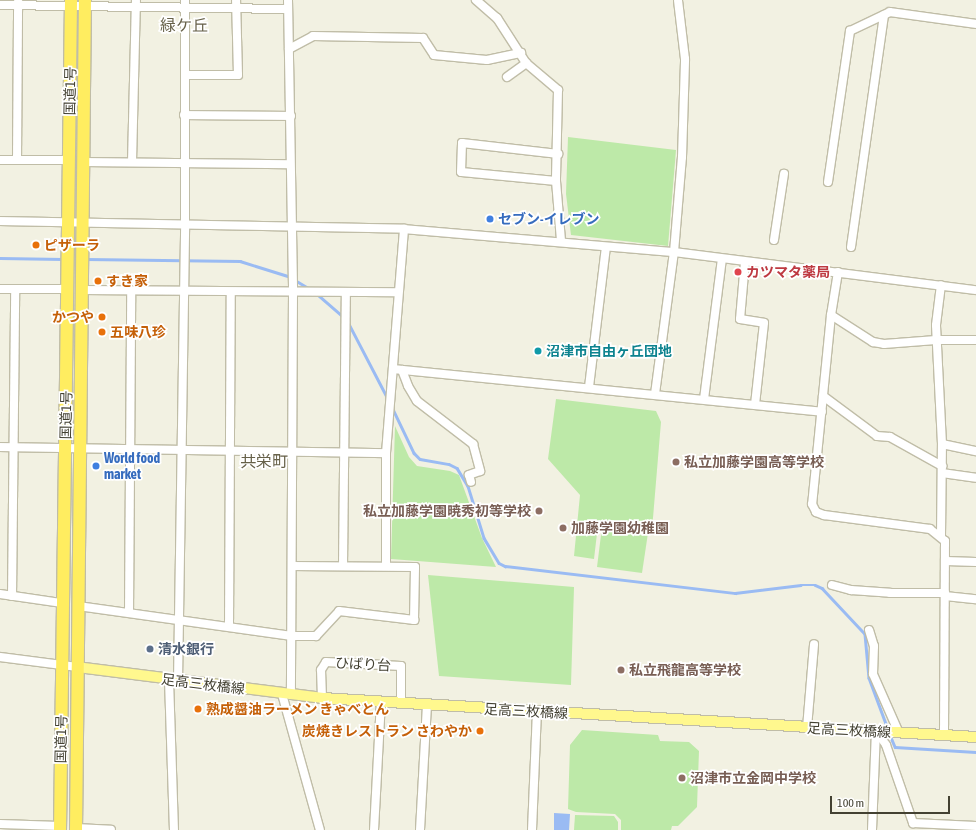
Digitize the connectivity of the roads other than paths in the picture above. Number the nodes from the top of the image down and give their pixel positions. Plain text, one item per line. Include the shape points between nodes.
1 (288, 0) edge
2 (476, 0) edge
3 (678, 0) edge
4 (18, 2) edge
5 (71, 3) edge
6 (85, 3) edge
7 (136, 3) edge
8 (185, 4) edge
9 (236, 4) edge
10 (0, 5) edge
11 (288, 9) junction
12 (884, 15) junction
13 (976, 24) edge
14 (289, 49) junction
15 (521, 53) junction
16 (526, 63) junction
17 (185, 75) junction
18 (507, 77) dead end
19 (184, 116) junction
20 (291, 116) junction
21 (558, 154) junction
22 (0, 160) edge
23 (17, 160) junction
24 (68, 160) junction
25 (83, 162) junction
26 (132, 162) junction
27 (183, 162) junction
28 (290, 164) junction
29 (784, 174) dead end
30 (556, 181) junction
31 (828, 182) dead end
32 (0, 222) edge
33 (68, 222) junction
34 (82, 222) junction
35 (185, 224) junction
36 (291, 227) junction
37 (404, 229) junction
38 (774, 240) dead end
39 (561, 241) junction
40 (606, 247) junction
41 (851, 247) dead end
42 (674, 252) junction
43 (722, 259) junction
44 (745, 262) junction
45 (838, 272) junction
46 (941, 285) junction
47 (0, 289) edge
48 (15, 289) junction
49 (67, 289) junction
50 (82, 290) junction
51 (976, 290) edge
52 (131, 291) junction
53 (183, 291) junction
54 (232, 292) junction
55 (398, 292) junction
56 (293, 293) junction
57 (346, 294) junction
58 (831, 315) junction
59 (936, 340) junction
60 (976, 340) edge
61 (393, 369) junction
62 (402, 370) junction
63 (589, 387) junction
64 (655, 394) junction
65 (823, 396) junction
66 (704, 398) junction
67 (756, 404) junction
68 (822, 412) junction
69 (942, 444) junction
70 (0, 447) edge
71 (13, 447) junction
72 (65, 448) junction
73 (81, 448) junction
74 (130, 449) junction
75 (181, 450) junction
76 (232, 451) junction
77 (294, 451) junction
78 (976, 451) edge
79 (344, 452) junction
80 (386, 453) junction
81 (942, 470) junction
82 (976, 478) edge
83 (471, 482) dead end
84 (941, 536) junction
85 (946, 561) junction
86 (976, 562) edge
87 (292, 566) junction
88 (344, 566) junction
89 (386, 566) junction
90 (832, 585) dead end
91 (0, 594) edge
92 (945, 594) junction
93 (12, 596) junction
94 (976, 599) edge
95 (62, 603) junction
96 (78, 606) junction
97 (129, 612) junction
98 (178, 618) junction
99 (229, 626) junction
100 (869, 630) dead end
101 (292, 636) junction
102 (814, 644) dead end
103 (0, 657) edge
104 (62, 665) junction
105 (77, 668) junction
106 (174, 680) junction
107 (286, 695) junction
108 (322, 698) junction
109 (381, 702) junction
110 (401, 703) junction
111 (427, 705) junction
112 (537, 712) junction
113 (807, 728) junction
114 (880, 732) junction
115 (899, 733) junction
116 (944, 736) junction
117 (976, 737) edge
118 (0, 824) edge
119 (976, 826) edge
120 (915, 827) edge
121 (60, 828) edge
122 (76, 829) edge
123 (110, 830) edge
124 (174, 830) edge
125 (320, 830) edge
126 (374, 830) edge
127 (420, 830) edge
128 (532, 830) edge
129 (872, 830) edge

1 - 11 street
2 - 15 street via 497,18
3 - 42 street via 685,94
4 - 5 street
4 - 10 street
4 - 23 street
5 - 6 street
5 - 24 highway, 国道1号
6 - 7 street
6 - 25 highway, 国道1号
7 - 8 street
7 - 26 street
8 - 9 street
8 - 17 street
9 - 11 street
9 - 17 street via 238,75
11 - 14 street
12 - 13 street via 890,12
12 - 31 street via 850,31
12 - 41 street
14 - 15 street via 313,36 423,38 434,55 487,60
14 - 20 street
15 - 16 street
16 - 18 street
16 - 21 street via 558,90
17 - 19 street
19 - 20 street
19 - 27 street
20 - 28 street
21 - 30 street
21 - 30 street via 462,143 461,172
22 - 23 street
23 - 24 street
24 - 33 highway, 国道1号
25 - 26 street
25 - 34 highway, 国道1号
26 - 27 street
27 - 28 street
27 - 35 street
28 - 36 street
29 - 38 street
30 - 39 street
32 - 33 street
33 - 34 street
33 - 49 highway, 国道1号
34 - 35 street
34 - 50 highway, 国道1号
35 - 36 street
35 - 53 street
36 - 37 street
36 - 56 street
37 - 39 street
37 - 55 street
39 - 40 street
40 - 42 street
40 - 63 street
42 - 43 street
42 - 64 street
43 - 44 street
43 - 66 street
44 - 45 street
44 - 67 street via 740,319 764,323
45 - 46 street
45 - 58 street
46 - 51 street
46 - 59 street
47 - 48 street
48 - 49 street
48 - 71 street
49 - 72 highway, 国道1号
50 - 52 street
50 - 73 highway, 国道1号
52 - 53 street
52 - 74 street
53 - 54 street
53 - 75 street
54 - 56 street
54 - 76 street
55 - 57 street
55 - 61 street
56 - 57 street
56 - 77 street
57 - 79 street
58 - 59 street via 873,342 910,343
58 - 65 street
59 - 60 street
59 - 69 street
61 - 62 street
61 - 80 street
62 - 63 street
62 - 83 street via 417,401 473,444 480,471 469,475
63 - 64 street
64 - 66 street
65 - 68 street
65 - 81 street via 877,436 890,437
66 - 67 street
67 - 68 street
68 - 84 street via 812,504 816,512 930,529
69 - 78 street
69 - 81 street
70 - 71 street
71 - 72 street
71 - 93 street
72 - 73 street
72 - 95 highway, 国道1号
73 - 74 street
73 - 96 highway, 国道1号
74 - 75 street
74 - 97 street
75 - 76 street
75 - 98 street
76 - 77 street
76 - 99 street
77 - 79 street
77 - 87 street
79 - 80 street
79 - 88 street
80 - 89 street
81 - 82 street
81 - 84 street
84 - 85 street via 945,541
85 - 86 street
85 - 92 street
87 - 88 street
87 - 101 street
88 - 89 street
89 - 101 street via 415,567 414,620 339,611 316,636
90 - 92 street via 883,593
91 - 93 street
92 - 94 street
92 - 116 street
93 - 95 street
95 - 104 highway, 国道1号
96 - 97 street
96 - 105 highway, 国道1号
97 - 98 street
98 - 99 street
98 - 106 street
99 - 101 street
100 - 115 street via 874,646 873,674
101 - 107 street
102 - 113 street
103 - 104 street
104 - 105 street
104 - 121 highway, 国道1号
105 - 106 main road, 足高三枚橋線
105 - 122 highway, 国道1号
106 - 107 main road, 足高三枚橋線
106 - 124 street
107 - 108 main road, 足高三枚橋線
107 - 125 street
108 - 109 main road, 足高三枚橋線
108 - 110 street, ひばり台 via 321,670 326,662 401,666
109 - 110 main road, 足高三枚橋線
109 - 126 street
110 - 111 main road, 足高三枚橋線
111 - 112 main road, 足高三枚橋線
111 - 127 street
112 - 113 main road, 足高三枚橋線
112 - 128 street
113 - 114 main road, 足高三枚橋線
114 - 115 main road, 足高三枚橋線
114 - 120 street
114 - 129 street
115 - 116 main road, 足高三枚橋線
116 - 117 main road, 足高三枚橋線
118 - 121 street
119 - 120 street
122 - 123 street

